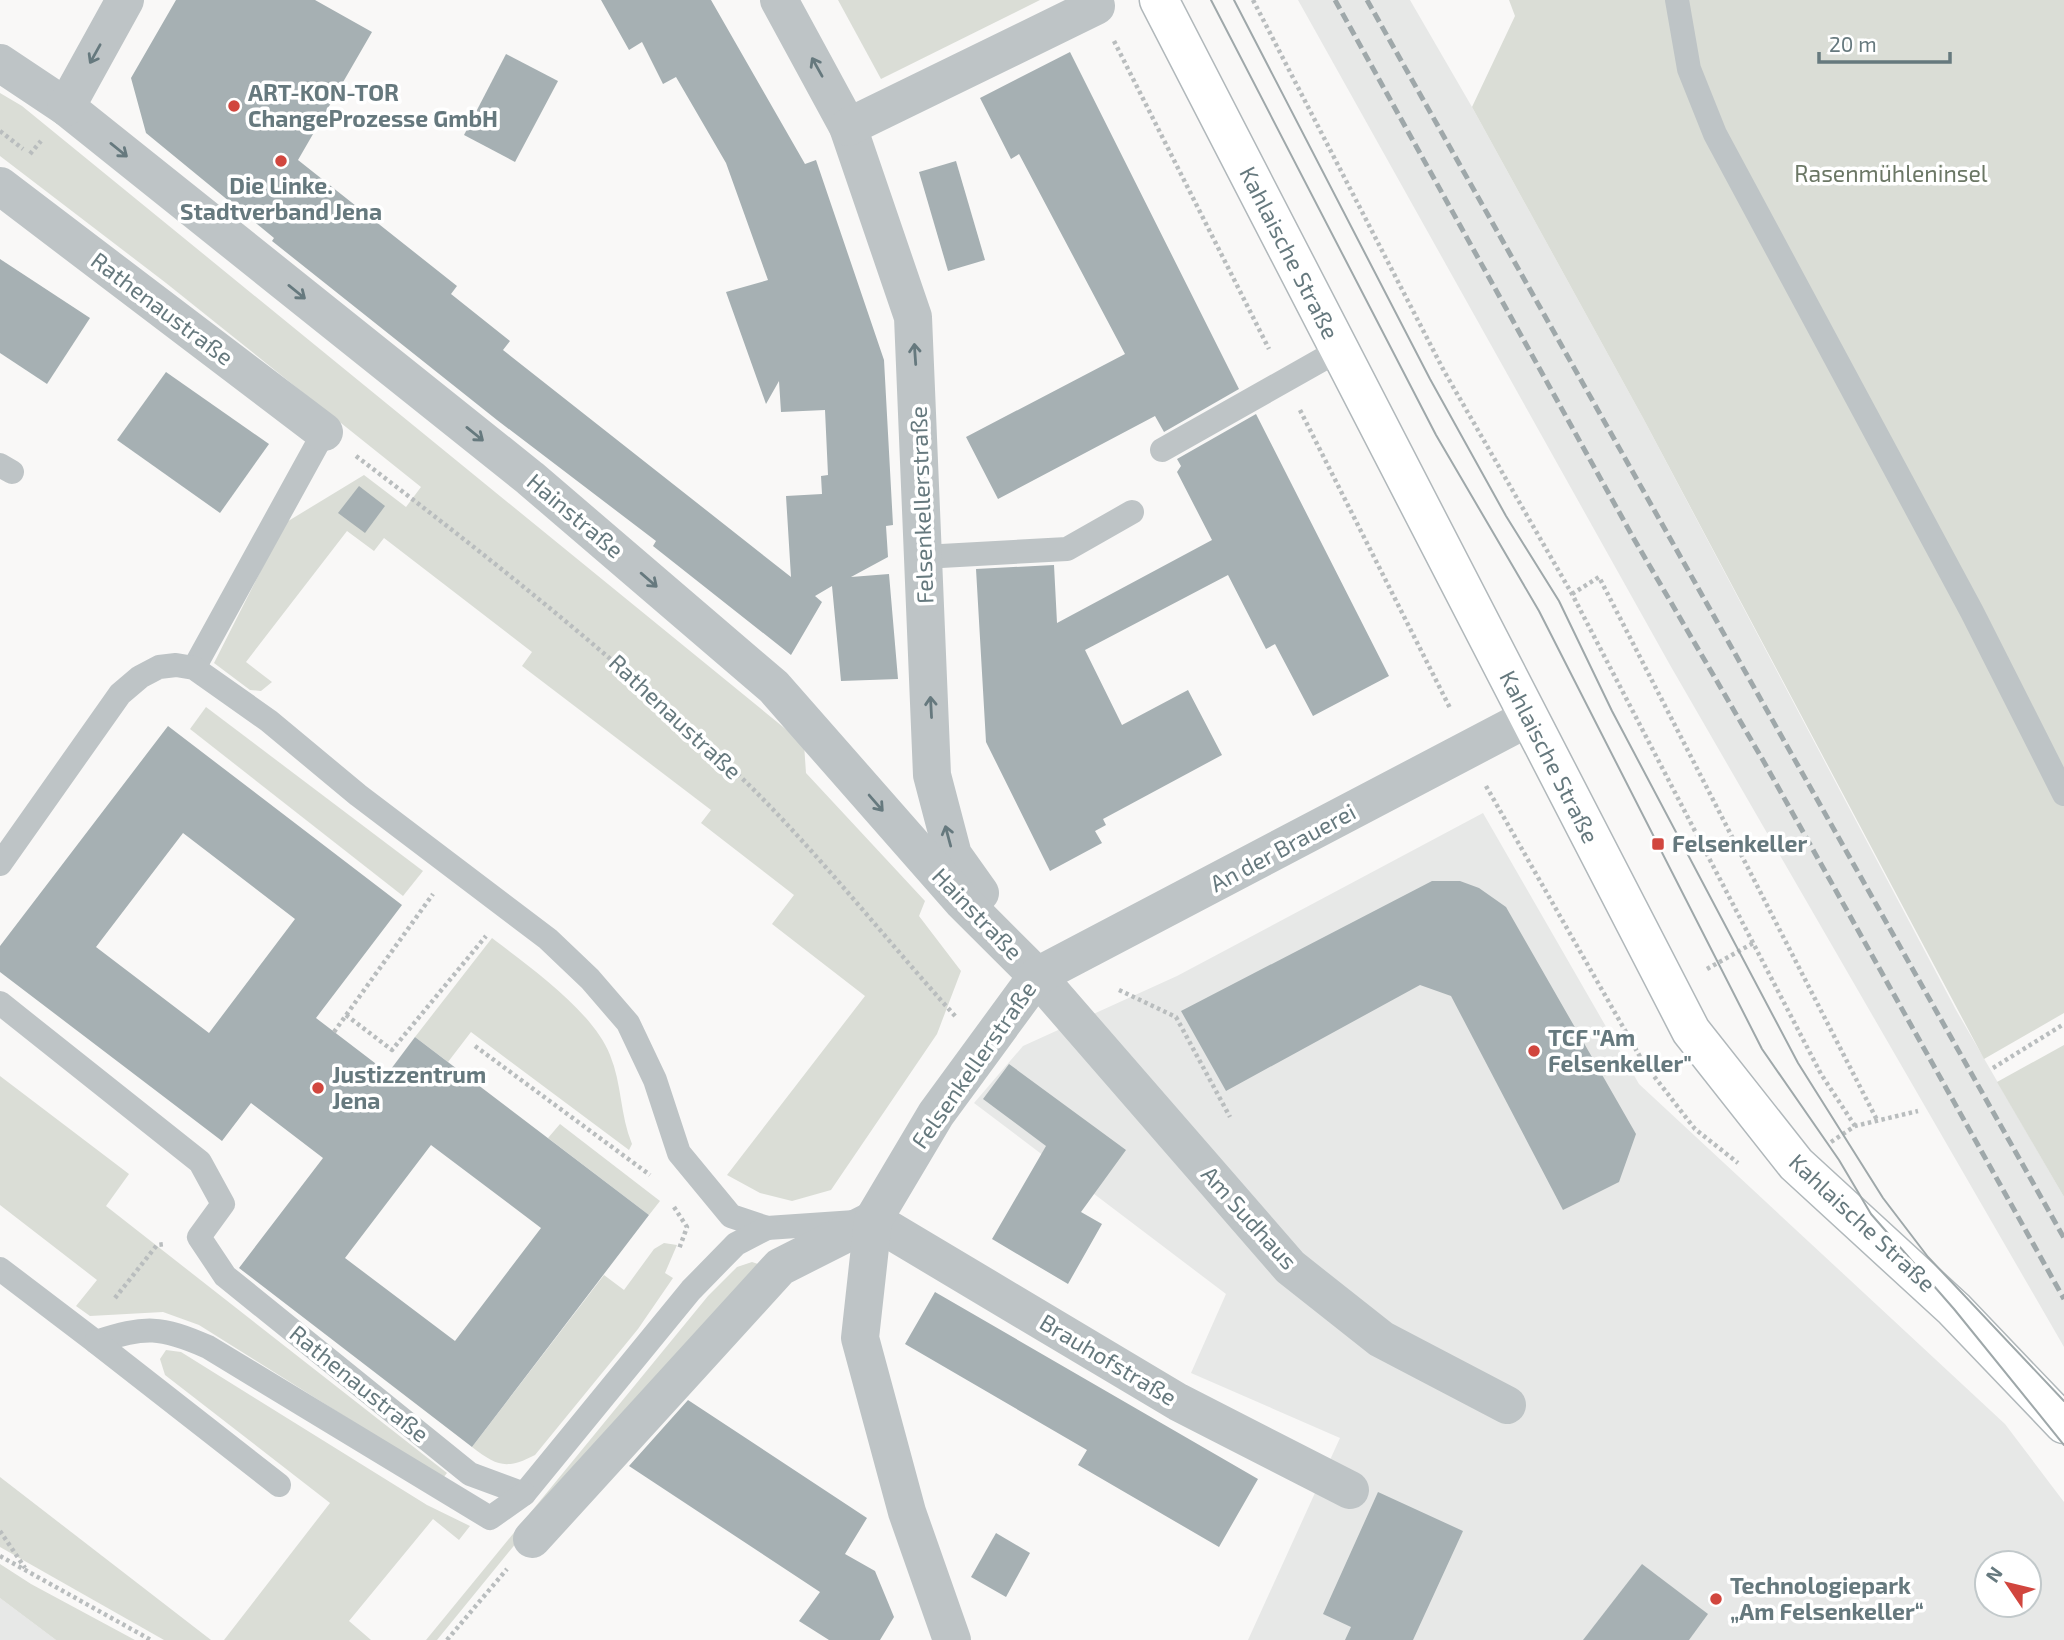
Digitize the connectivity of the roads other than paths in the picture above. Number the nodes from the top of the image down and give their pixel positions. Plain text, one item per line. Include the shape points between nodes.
1 (125, 0) edge
2 (779, 0) edge
3 (1159, 0) edge
4 (1677, 0) edge
5 (1096, 6) dead end
6 (0, 62) edge
7 (66, 107) junction
8 (848, 127) junction
9 (0, 186) edge
10 (1339, 350) junction
11 (324, 432) joint
12 (1162, 450) dead end
13 (1132, 513) dead end
14 (923, 557) junction
15 (194, 668) junction
16 (1528, 718) junction
17 (2064, 794) edge
18 (0, 864) edge
19 (1037, 976) junction
20 (0, 1003) edge
21 (873, 1220) junction
22 (767, 1228) junction
23 (0, 1269) edge
24 (91, 1338) junction
25 (1507, 1405) dead end
26 (2064, 1424) edge
27 (279, 1485) dead end
28 (1350, 1490) dead end
29 (524, 1494) junction
30 (533, 1539) road end
31 (953, 1640) edge

1 -> 7 street
8 -> 2 street, Felsenkellerstraße
3 - 10 main road, Kahlaische Straße
4 - 17 lane via 1689,69 1715,134 1972,612
5 - 8 street
6 - 7 street, Hainstraße
7 -> 19 street, Hainstraße via 519,470 774,687 962,901
14 -> 8 street, Felsenkellerstraße via 913,317
9 - 11 street, Rathenaustraße
10 - 12 lane
10 - 16 main road, Kahlaische Straße
11 - 15 lane
13 - 14 lane via 1067,549
19 -> 14 street, Felsenkellerstraße via 953,855 932,775
15 - 18 lane via 159,667 120,694
15 - 22 lane via 269,721 358,795 548,939 590,979 628,1023 640,1046 679,1153 731,1216
16 - 19 street, An der Brauerei
16 - 26 main road, Kahlaische Straße via 1691,1031 1796,1164 1954,1309
19 - 21 street, Felsenkellerstraße via 936,1114
19 - 25 street, Am Sudhaus via 1290,1267 1381,1339
20 - 29 lane, Rathenaustraße via 200,1162 223,1204 199,1237 225,1276 470,1474
21 - 22 lane
21 - 28 street, Brauhofstraße via 1178,1402
21 - 30 street via 780,1267
21 - 31 street, Felsenkellerstraße via 860,1338 907,1512
22 - 29 lane via 736,1244 696,1285
23 - 24 lane
24 - 27 lane
24 - 29 lane via 150,1329 176,1333 208,1347 490,1518

